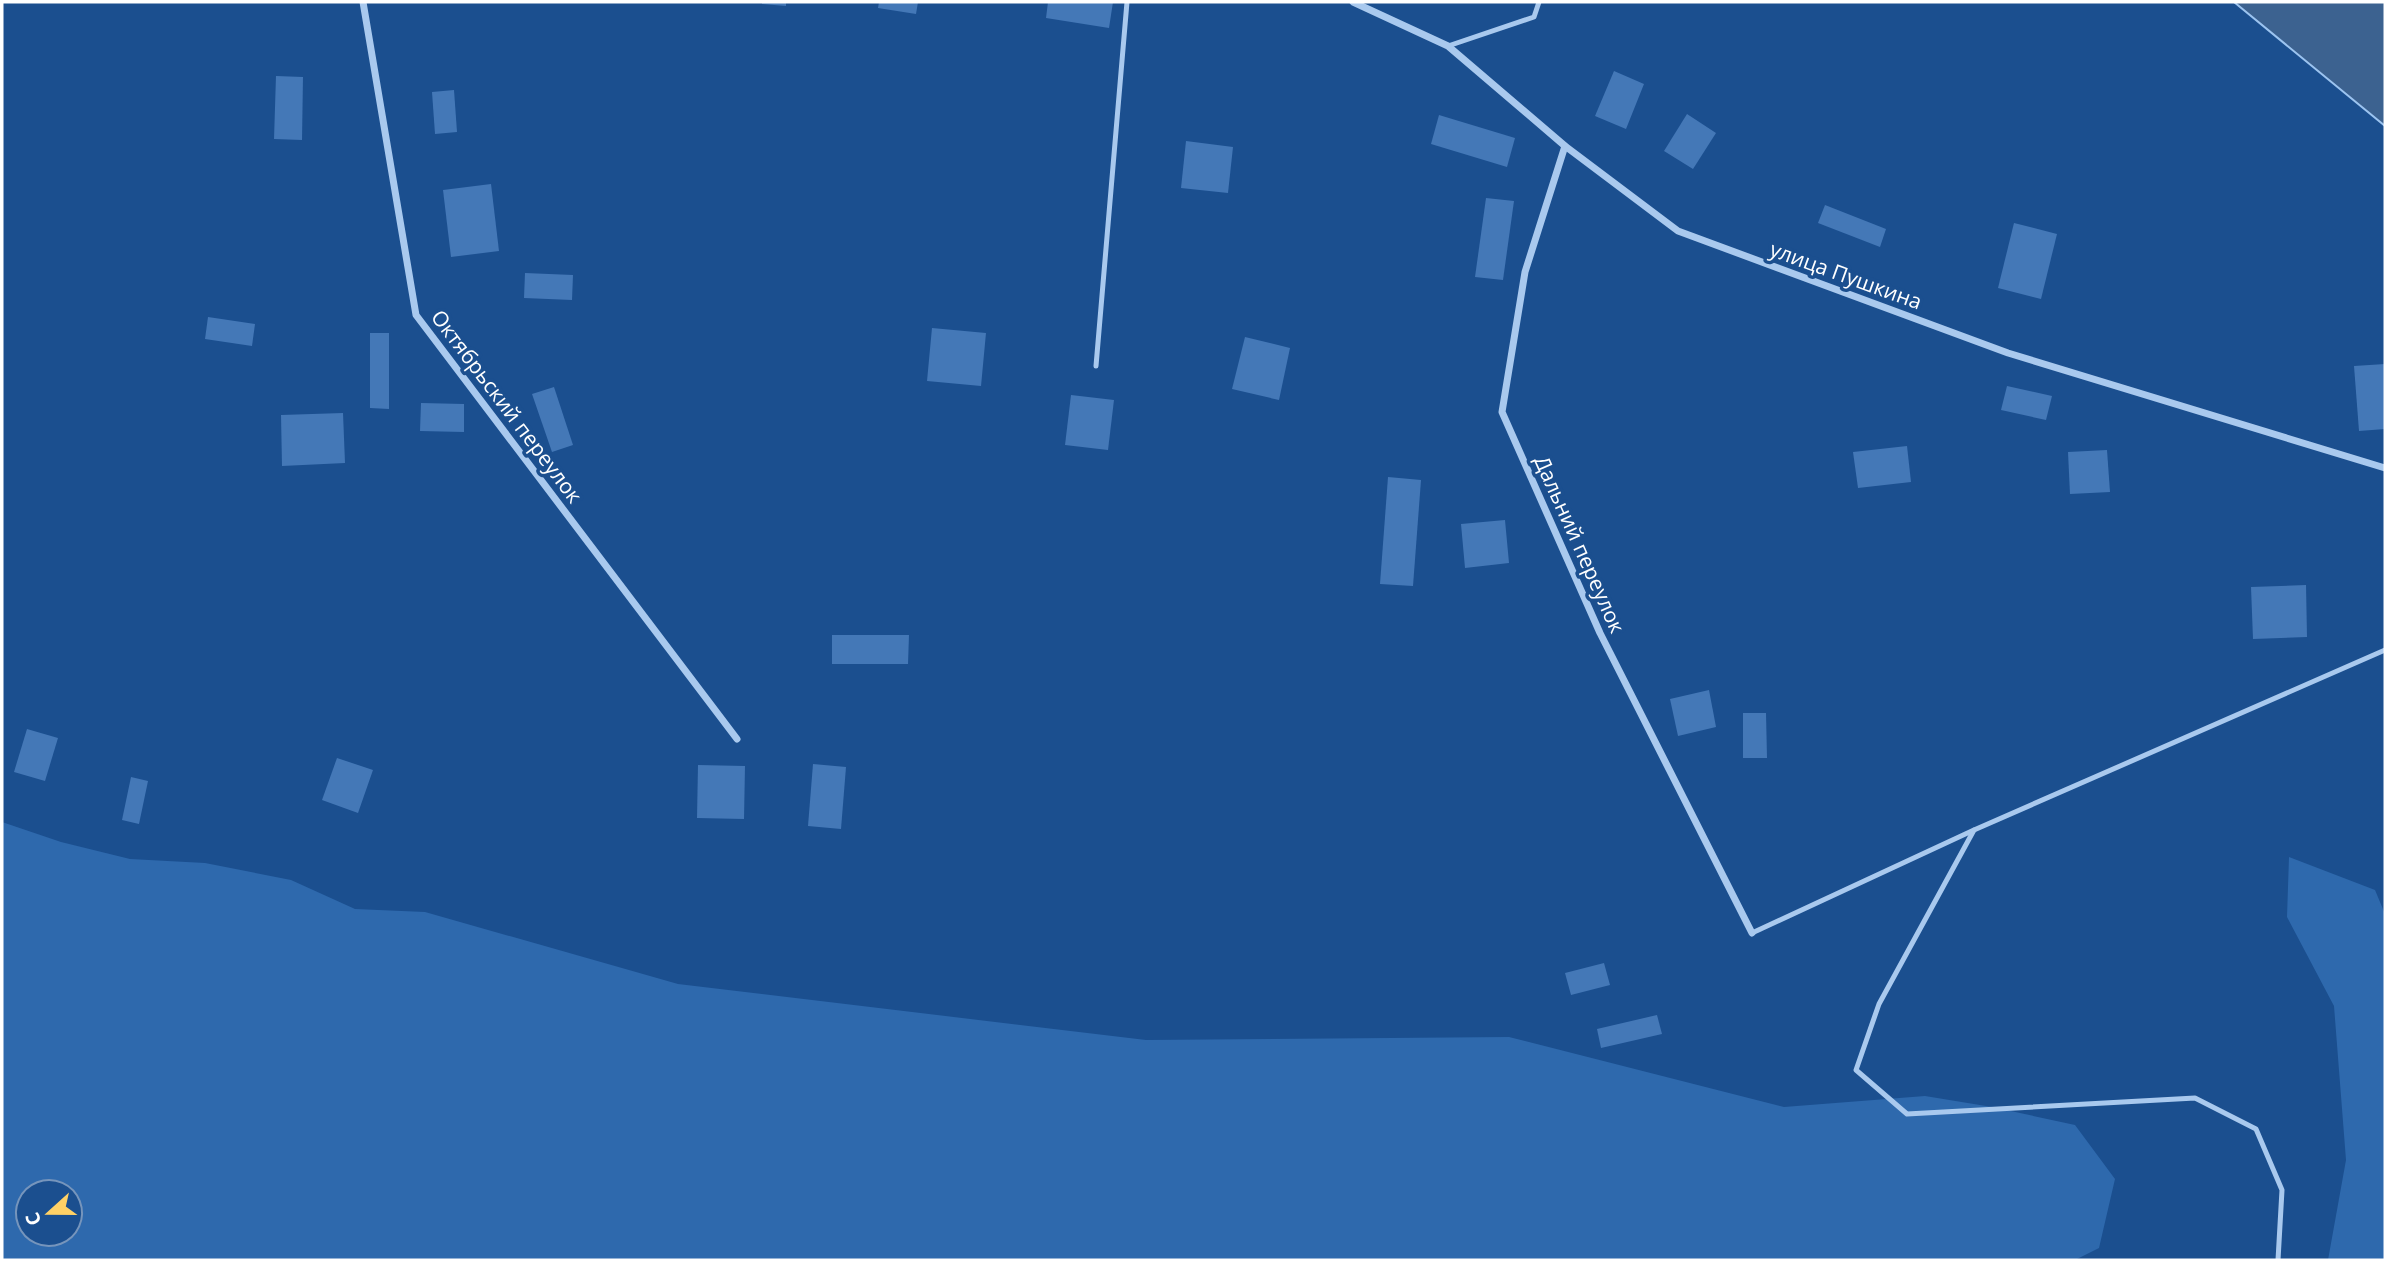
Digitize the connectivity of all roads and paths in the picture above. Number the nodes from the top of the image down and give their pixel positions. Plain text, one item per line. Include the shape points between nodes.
1 (363, 2) edge
2 (1127, 2) edge
3 (1353, 2) edge
4 (1539, 2) edge
5 (1448, 46) junction
6 (1566, 146) junction
7 (1096, 366) dead end
8 (2385, 467) edge
9 (2385, 650) edge
10 (737, 739) dead end
11 (1974, 830) junction
12 (1752, 933) joint
13 (2278, 1260) edge

1 - 10 street, Октябрьский переулок via 416,315
2 - 7 lane
3 - 5 street, улица Пушкина
4 - 5 lane via 1534,17
5 - 6 street, улица Пушкина
6 - 8 street, улица Пушкина via 1678,232 2008,353
6 - 12 street, Дальний переулок via 1525,272 1502,412 1600,633
9 - 11 lane
11 - 12 lane
11 - 13 lane via 1879,1004 1856,1070 1907,1114 2195,1098 2256,1129 2282,1190

